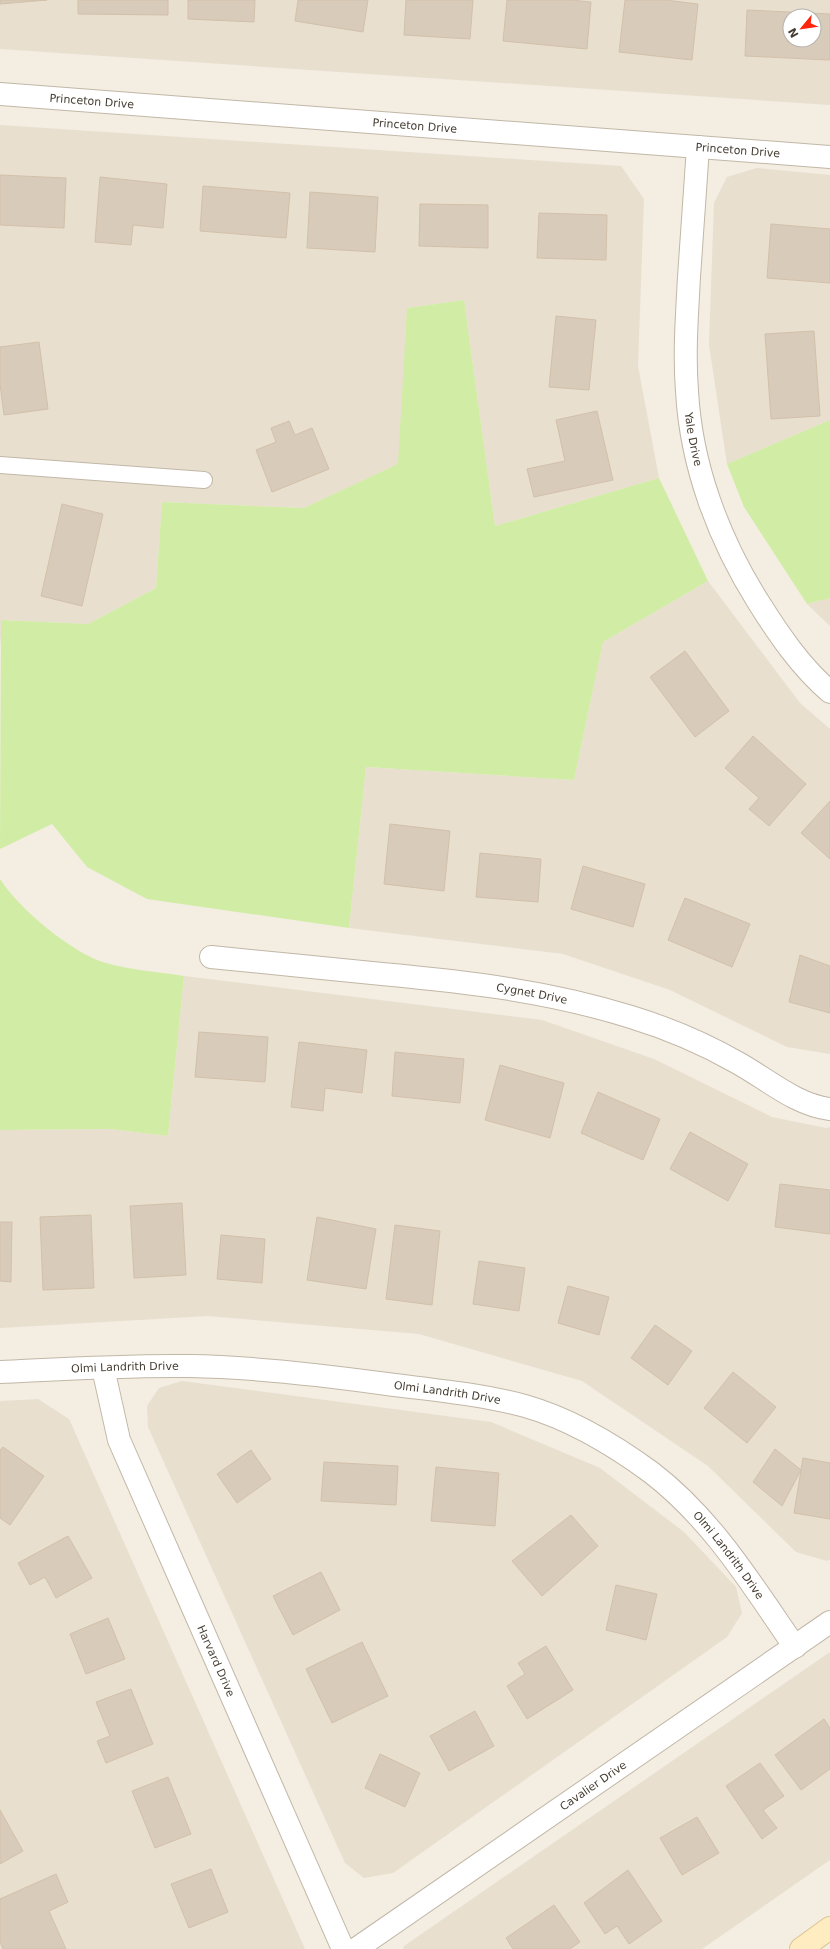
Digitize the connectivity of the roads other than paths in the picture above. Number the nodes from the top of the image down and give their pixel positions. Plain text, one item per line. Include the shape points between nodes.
1 (0, 94) edge
2 (698, 147) junction
3 (830, 157) edge
4 (0, 465) edge
5 (204, 480) dead end
6 (830, 692) edge
7 (212, 957) dead end
8 (830, 1109) edge
9 (103, 1368) junction
10 (0, 1372) edge
11 (830, 1622) edge
12 (795, 1647) junction
13 (830, 1928) edge
14 (343, 1949) edge
15 (356, 1949) edge
16 (800, 1949) edge

1 - 2 street, Princeton Drive
2 - 3 street, Princeton Drive
2 - 6 street, Yale Drive via 687,323 687,391 692,435 719,528 739,572 778,633 798,659
4 - 5 lane
7 - 8 street, Cygnet Drive via 465,982 524,990 574,1001 632,1017 673,1032 738,1062 802,1101
9 - 10 street, Olmi Landrith Drive
9 - 12 street, Olmi Landrith Drive via 190,1366 338,1377 484,1397 526,1406 556,1417 584,1429 628,1456 686,1503 726,1546
9 - 14 street, Harvard Drive via 119,1440
11 - 12 street, Cavalier Drive
12 - 15 street, Cavalier Drive
13 - 16 street

